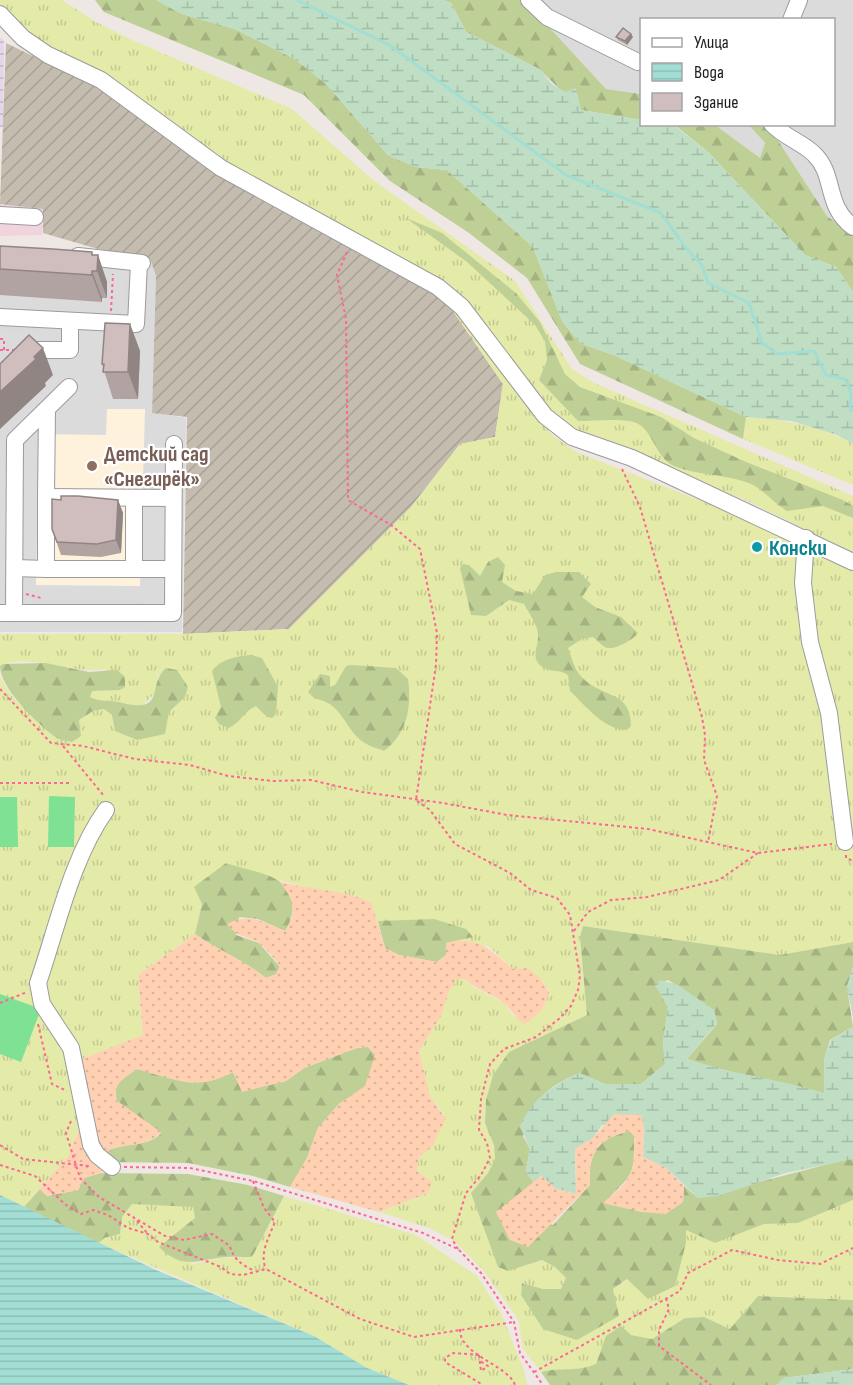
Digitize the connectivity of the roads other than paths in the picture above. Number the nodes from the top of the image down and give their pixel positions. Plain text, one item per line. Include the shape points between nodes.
1 (529, 0) edge
2 (799, 0) edge
3 (0, 14) edge
4 (792, 18) edge
5 (638, 62) dead end
6 (774, 126) edge
7 (0, 215) edge
8 (35, 217) dead end
9 (853, 227) edge
10 (58, 254) edge
11 (0, 317) edge
12 (70, 321) junction
13 (0, 386) edge
14 (69, 387) dead end
15 (47, 409) junction
16 (174, 444) dead end
17 (46, 497) junction
18 (134, 498) junction
19 (173, 498) junction
20 (806, 538) junction
21 (853, 562) edge
22 (15, 568) junction
23 (46, 569) junction
24 (134, 569) junction
25 (173, 569) junction
26 (7, 613) edge
27 (106, 810) dead end
28 (845, 842) road end
29 (112, 1167) road end

1 - 5 street via 547,17
2 - 4 street
3 - 20 street via 23,38 48,55 101,80 221,168 438,287 462,308 545,416 572,437 632,458
6 - 9 street via 814,153 827,178 835,207
7 - 8 street
10 - 12 street via 141,263 136,324
11 - 12 street
12 - 13 street via 70,350 36,350
14 - 15 street
15 - 17 street
15 - 22 street via 15,440
16 - 19 street
17 - 18 street
17 - 23 street
18 - 19 street
18 - 24 street
19 - 25 street
20 - 21 street
20 - 28 street via 803,583 810,642 829,714
22 - 23 street
22 - 26 street via 15,589
23 - 24 street
24 - 25 street
25 - 26 street via 173,614
27 - 29 street via 92,830 79,861 38,983 42,1004 71,1048 91,1145

